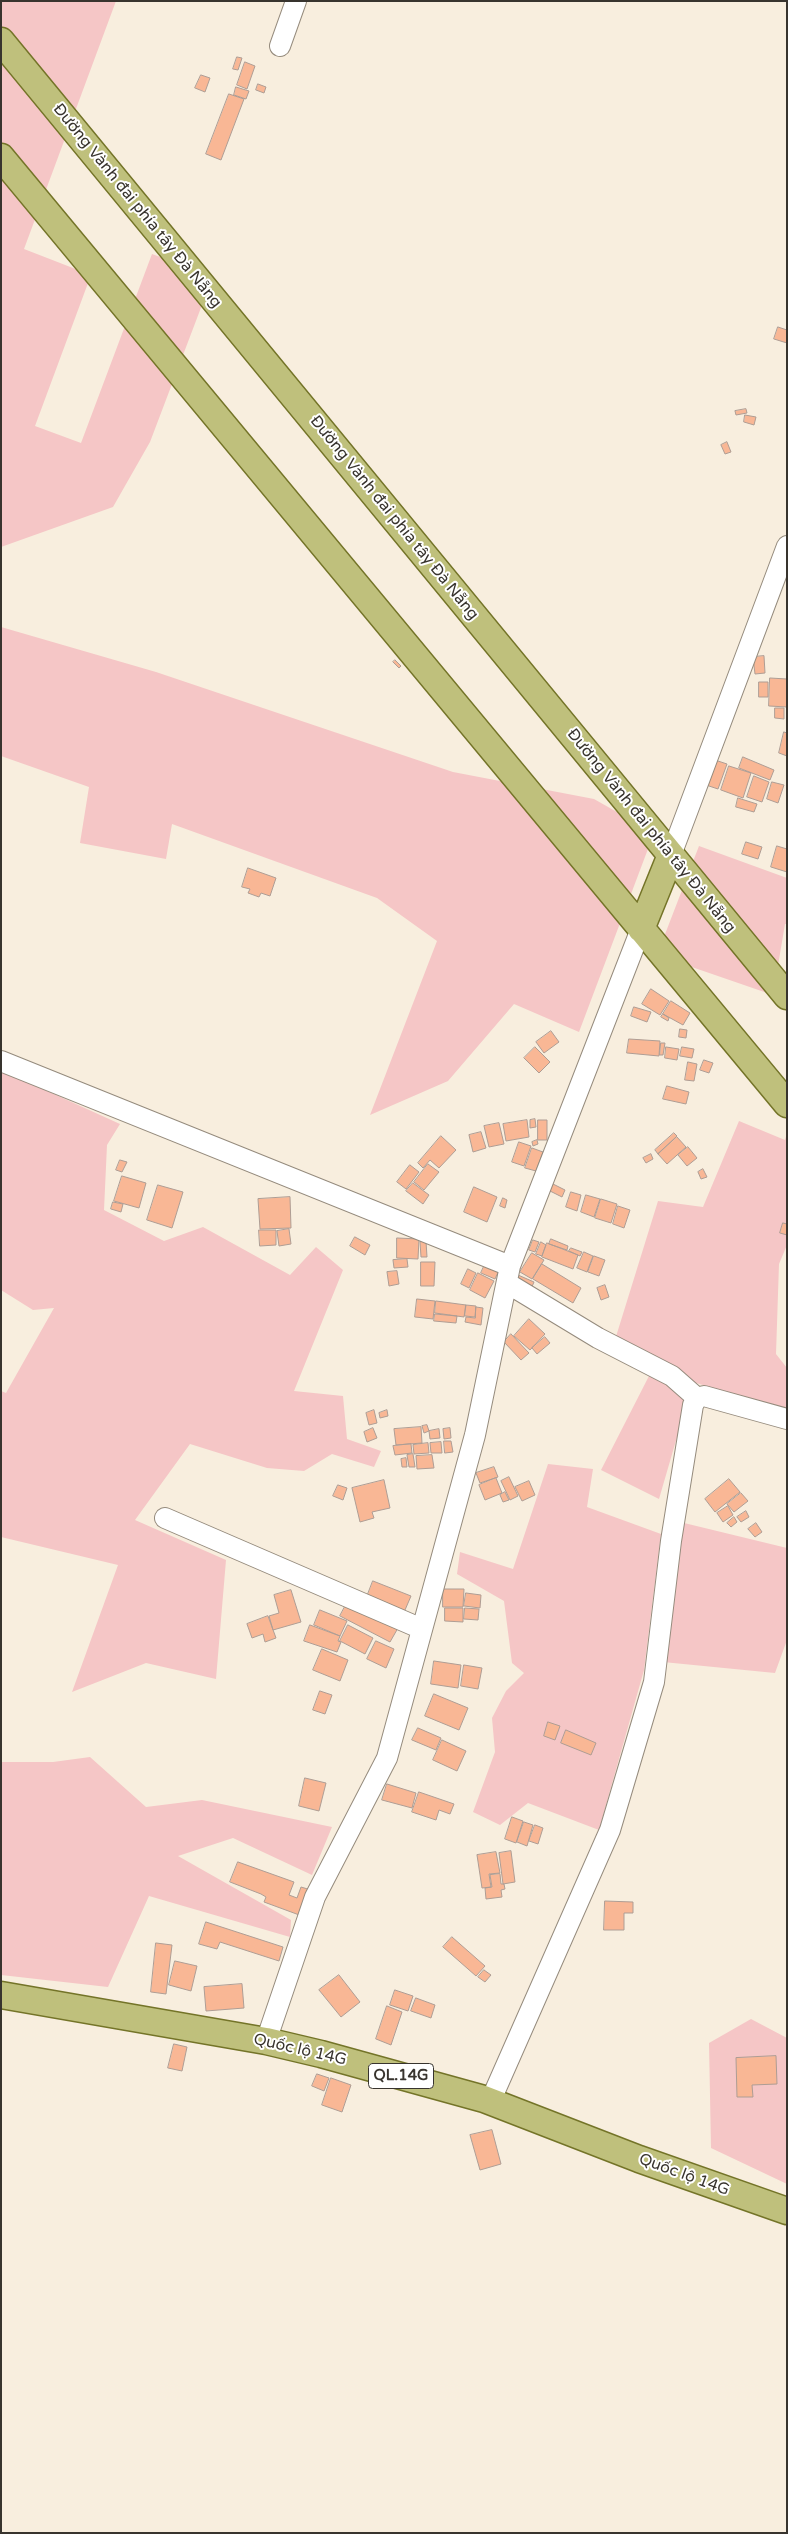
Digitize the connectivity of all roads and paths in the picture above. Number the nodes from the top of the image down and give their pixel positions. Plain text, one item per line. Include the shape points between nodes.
1 (296, 1) edge
2 (1, 41) edge
3 (280, 46) dead end
4 (1, 157) edge
5 (787, 546) edge
6 (670, 855) junction
7 (641, 929) junction
8 (787, 996) edge
9 (2, 1065) edge
10 (787, 1104) edge
11 (509, 1275) junction
12 (697, 1398) junction
13 (787, 1419) edge
14 (165, 1518) dead end
15 (422, 1629) junction
16 (1, 1994) edge
17 (266, 2041) junction
18 (490, 2102) junction
19 (787, 2211) edge

1 - 3 street
2 - 6 main road, Đường Vành đai phía tây Đà Nẵng
4 - 7 main road
5 - 6 street
6 - 7 main road
6 - 8 main road, Đường Vành đai phía tây Đà Nẵng
7 - 10 main road
7 - 11 street
9 - 11 street
11 - 12 street via 598,1338 672,1376
11 - 15 street via 475,1435
12 - 13 street via 714,1397
12 - 18 street via 693,1405 671,1541 654,1682 610,1830
14 - 15 street
15 - 17 street via 387,1758 316,1897
16 - 17 main road, Quốc lộ 14G / QL.14G
17 - 18 main road, Quốc lộ 14G / QL.14G
18 - 19 main road, Quốc lộ 14G / QL.14G

